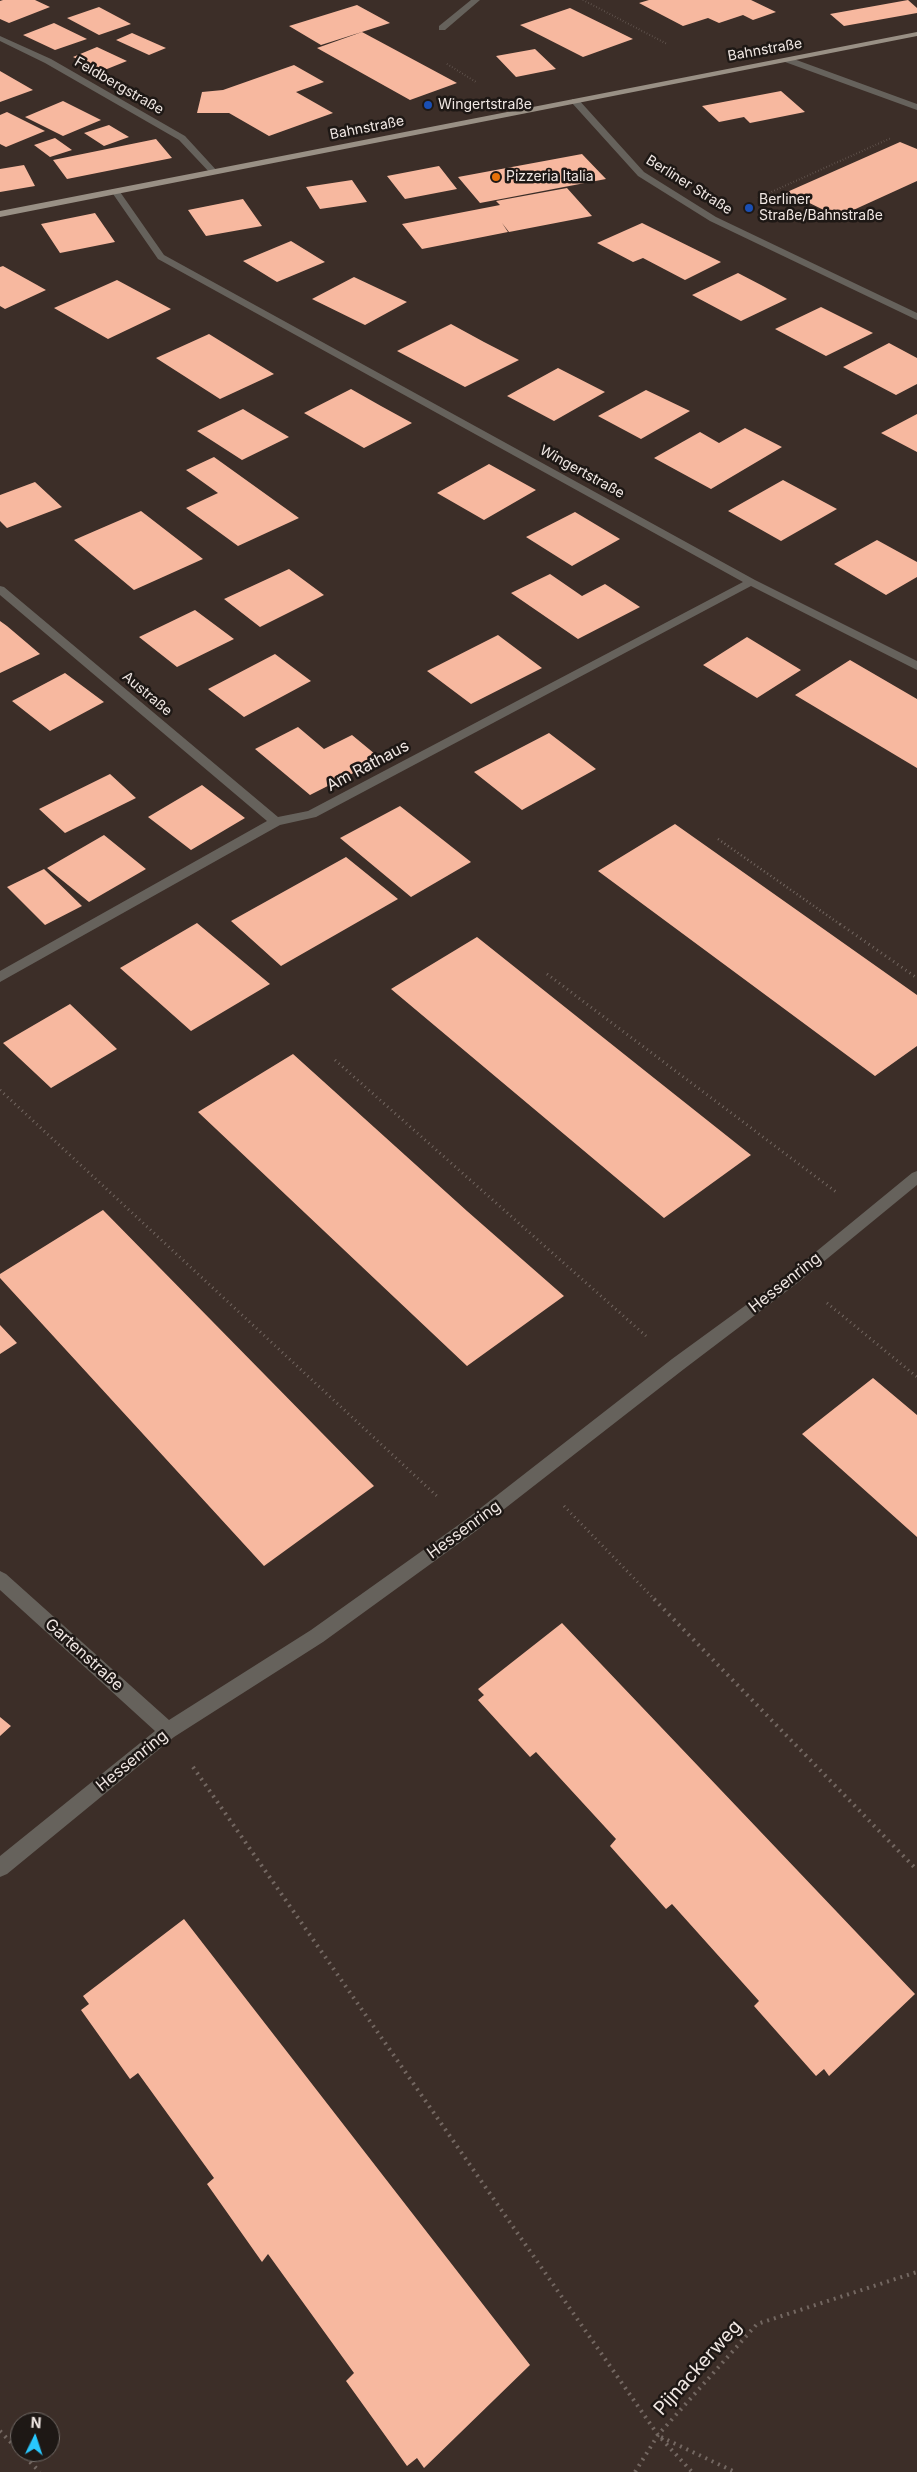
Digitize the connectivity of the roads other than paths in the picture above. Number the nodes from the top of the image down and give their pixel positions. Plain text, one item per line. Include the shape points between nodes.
1 (476, 0) edge
2 (442, 28) dead end
3 (917, 34) edge
4 (0, 38) edge
5 (788, 60) junction
6 (575, 101) junction
7 (917, 108) edge
8 (214, 172) junction
9 (115, 191) junction
10 (0, 214) edge
11 (917, 317) edge
12 (751, 582) junction
13 (0, 589) edge
14 (917, 651) edge
15 (904, 659) junction
16 (917, 666) edge
17 (276, 822) junction
18 (0, 977) edge
19 (917, 1177) edge
20 (0, 1579) edge
21 (168, 1731) junction
22 (0, 1868) edge

1 - 2 street
3 - 5 main road, Bahnstraße
4 - 8 street, Feldbergstraße via 48,61 182,138
5 - 6 main road, Bahnstraße
5 - 7 street
6 - 8 main road, Bahnstraße
6 - 11 street, Berliner Straße via 641,174 713,219
8 - 9 main road, Bahnstraße
9 - 10 main road, Bahnstraße
9 - 12 street, Wingertstraße via 161,256
12 - 15 street, Wingertstraße
12 - 17 street, Am Rathaus via 312,814
13 - 17 street, Austraße
14 - 15 street
15 - 16 street, Wingertstraße
17 - 18 street, Am Rathaus
19 - 21 street, Hessenring via 795,1277 470,1526 317,1636
20 - 21 street, Gartenstraße
21 - 22 street, Hessenring

